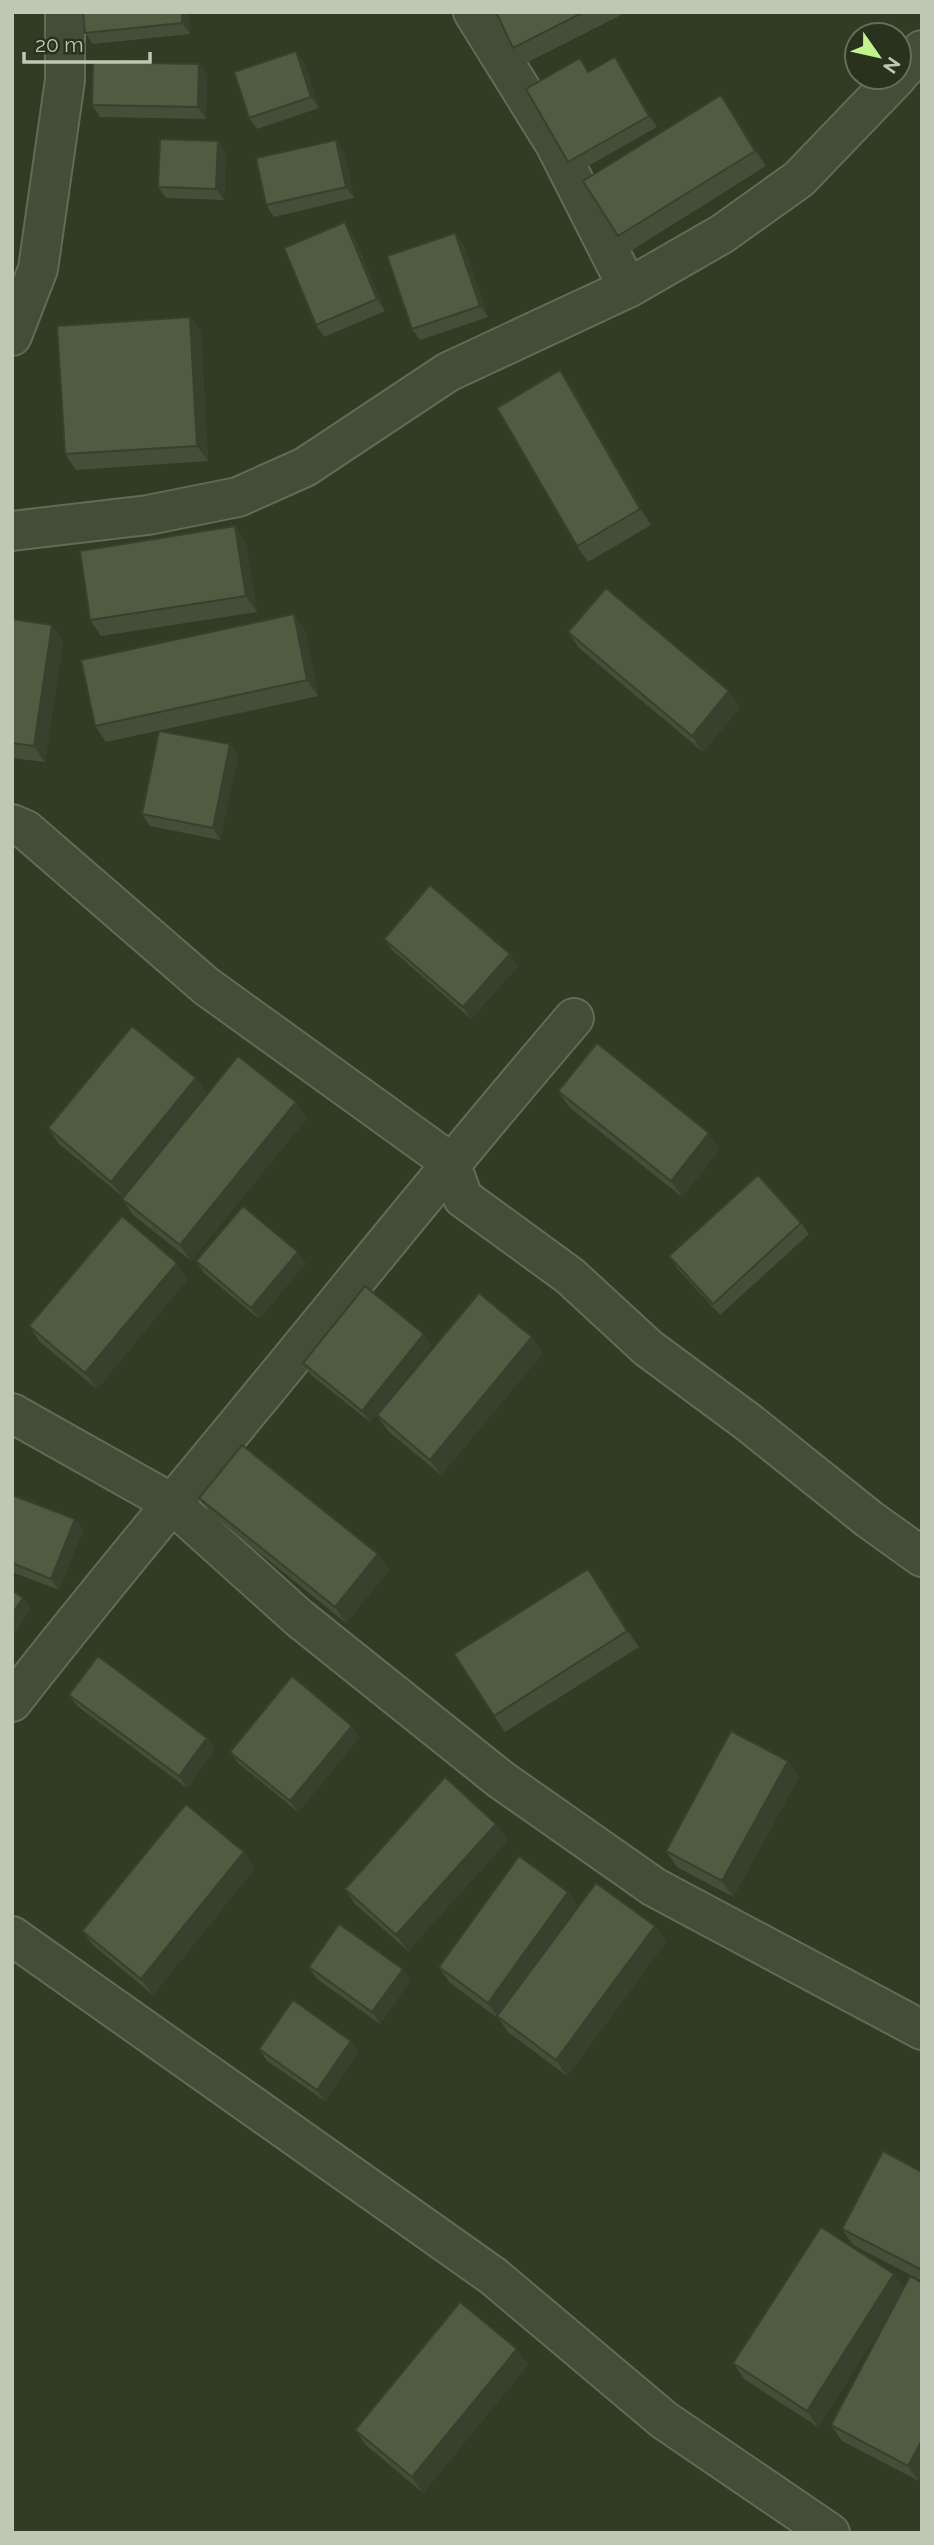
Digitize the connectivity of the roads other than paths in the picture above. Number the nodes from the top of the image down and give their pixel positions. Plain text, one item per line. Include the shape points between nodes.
1 (65, 12) edge
2 (473, 12) edge
3 (884, 91) edge
4 (628, 288) junction
5 (12, 336) edge
6 (12, 531) edge
7 (12, 824) edge
8 (574, 1018) dead end
9 (450, 1162) junction
10 (12, 1413) edge
11 (170, 1502) junction
12 (922, 1557) edge
13 (12, 1702) edge
14 (12, 1936) edge
15 (922, 2030) edge
16 (830, 2533) edge

1 - 5 street via 65,80 38,269
2 - 4 street via 555,144
3 - 4 street via 800,179 722,234
4 - 6 street via 448,372 305,467 238,497 148,515
7 - 9 street via 26,830 206,986
8 - 9 street
9 - 11 street
9 - 12 street via 463,1198 570,1276 648,1348
10 - 11 street
11 - 13 street
11 - 15 street via 299,1618 490,1770 654,1887
14 - 16 street via 481,2268 664,2420

